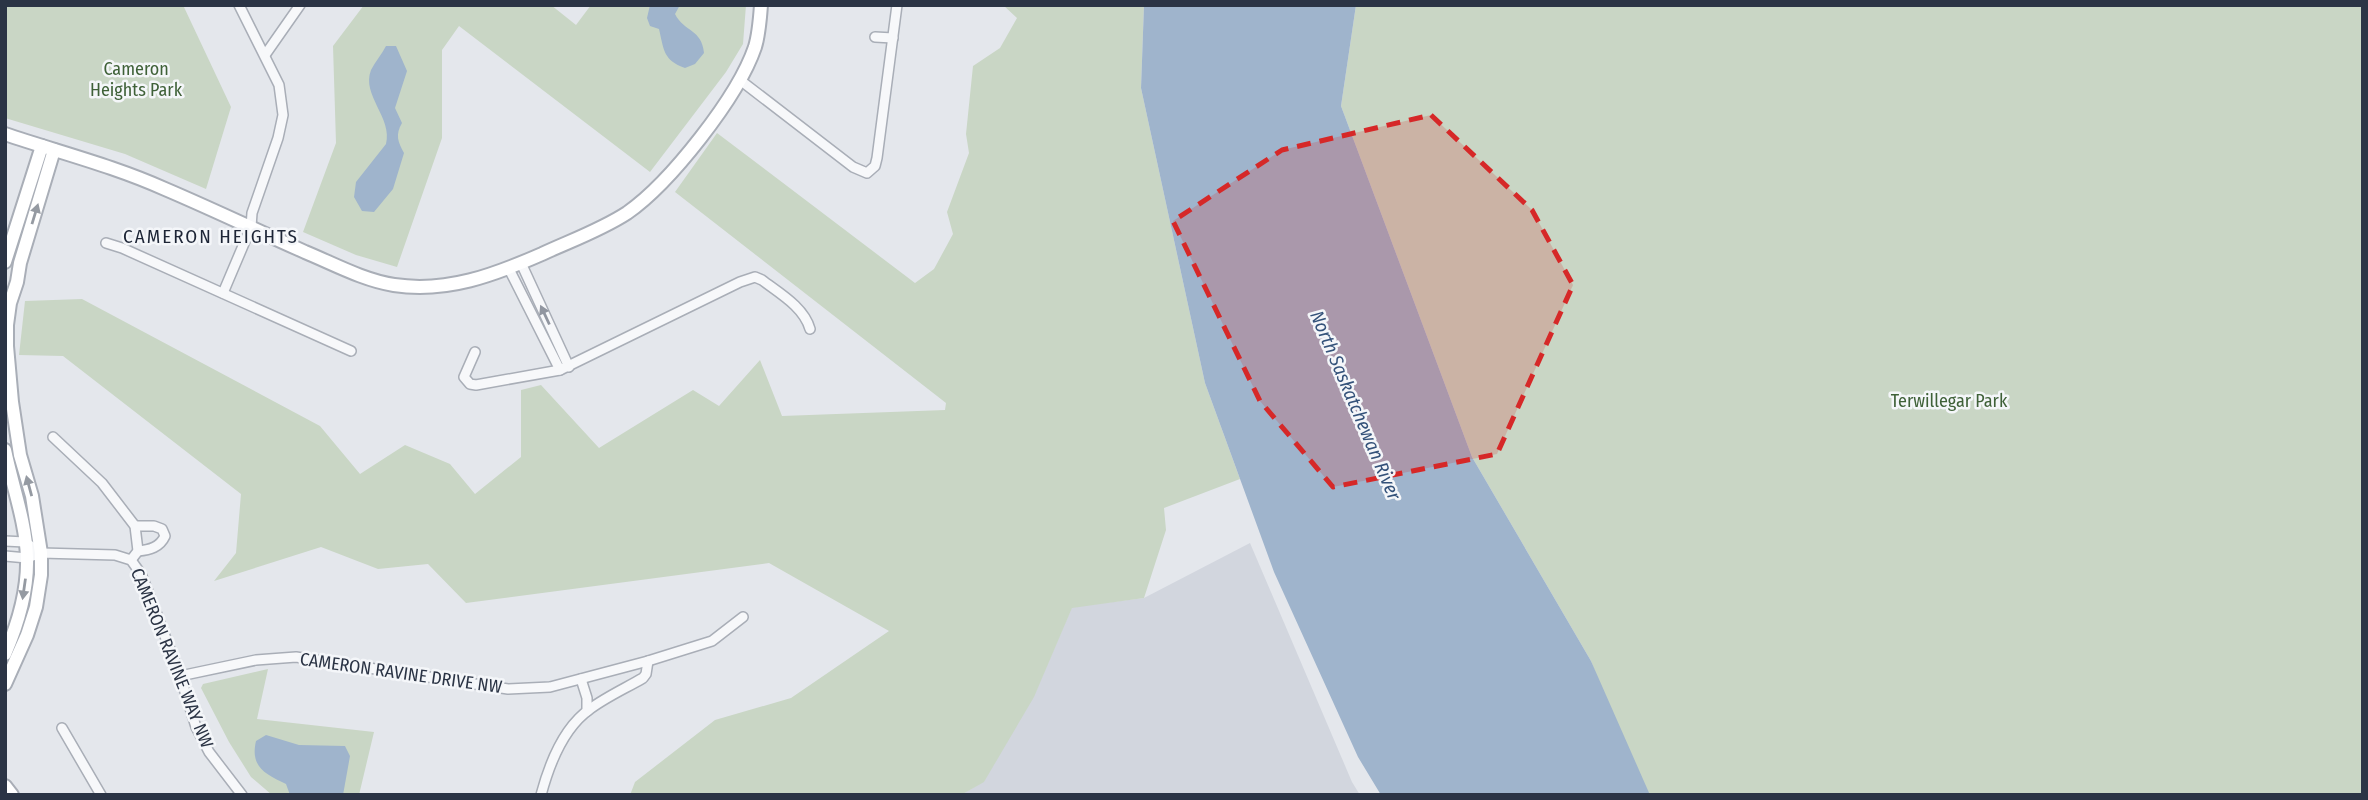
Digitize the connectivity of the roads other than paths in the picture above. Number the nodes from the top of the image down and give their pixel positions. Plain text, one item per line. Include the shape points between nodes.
1 (239, 5) edge
2 (300, 5) edge
3 (761, 5) edge
4 (897, 5) edge
5 (875, 37) dead end
6 (893, 38) junction
7 (265, 55) junction
8 (740, 80) junction
9 (5, 134) edge
10 (48, 148) junction
11 (251, 228) junction
12 (106, 243) dead end
13 (7, 249) edge
14 (22, 256) junction
15 (5, 262) edge
16 (515, 266) junction
17 (223, 293) junction
18 (810, 329) dead end
19 (7, 346) edge
20 (351, 351) dead end
21 (475, 352) dead end
22 (565, 368) junction
23 (53, 437) dead end
24 (5, 450) edge
25 (135, 526) junction
26 (5, 541) edge
27 (25, 542) junction
28 (138, 551) junction
29 (41, 553) junction
30 (5, 556) edge
31 (27, 558) junction
32 (131, 560) junction
33 (744, 617) dead end
34 (5, 654) edge
35 (648, 661) junction
36 (180, 676) junction
37 (581, 679) junction
38 (5, 684) edge
39 (587, 711) junction
40 (62, 728) dead end
41 (5, 786) edge
42 (12, 795) edge
43 (102, 795) edge
44 (242, 795) edge
45 (541, 795) edge

1 - 7 street
2 - 7 street
3 - 8 street via 755,46
4 - 6 street
5 - 6 street
6 - 8 street via 877,158 867,173
7 - 11 street via 279,85 283,115
8 - 16 street via 669,176 640,203 607,225
9 - 10 street
10 - 11 street via 148,181
10 - 13 street
14 -> 10 street
11 - 16 street via 352,272 392,284 447,285
11 - 17 street
12 - 17 street
13 - 14 street
13 - 15 street
14 - 19 street via 9,303
16 - 22 street
17 - 20 street
18 - 22 street via 808,319 786,299 762,280 750,278
29 -> 19 street via 20,455
21 - 22 street via 464,377 470,384
23 - 25 street via 102,483
24 - 27 street
25 - 28 street
25 - 28 street via 154,526 165,536 155,547
26 - 27 street
27 - 29 street
27 - 31 street
28 - 32 street
29 - 31 street
29 - 32 street, CAMERON RAVINE WAY NW via 115,555
29 - 38 street via 36,607
30 - 31 street
31 -> 34 street via 18,624
32 - 36 street, CAMERON RAVINE WAY NW via 141,574
33 - 35 street, CAMERON RAVINE DRIVE NW via 712,641
35 - 37 street, CAMERON RAVINE DRIVE NW
35 - 39 street via 643,678
36 - 37 street, CAMERON RAVINE DRIVE NW via 256,660 296,657 508,689 550,687
36 - 44 street, CAMERON RAVINE WAY NW via 209,752
37 - 39 street
39 - 45 street via 557,751
40 - 43 street
41 - 42 street

